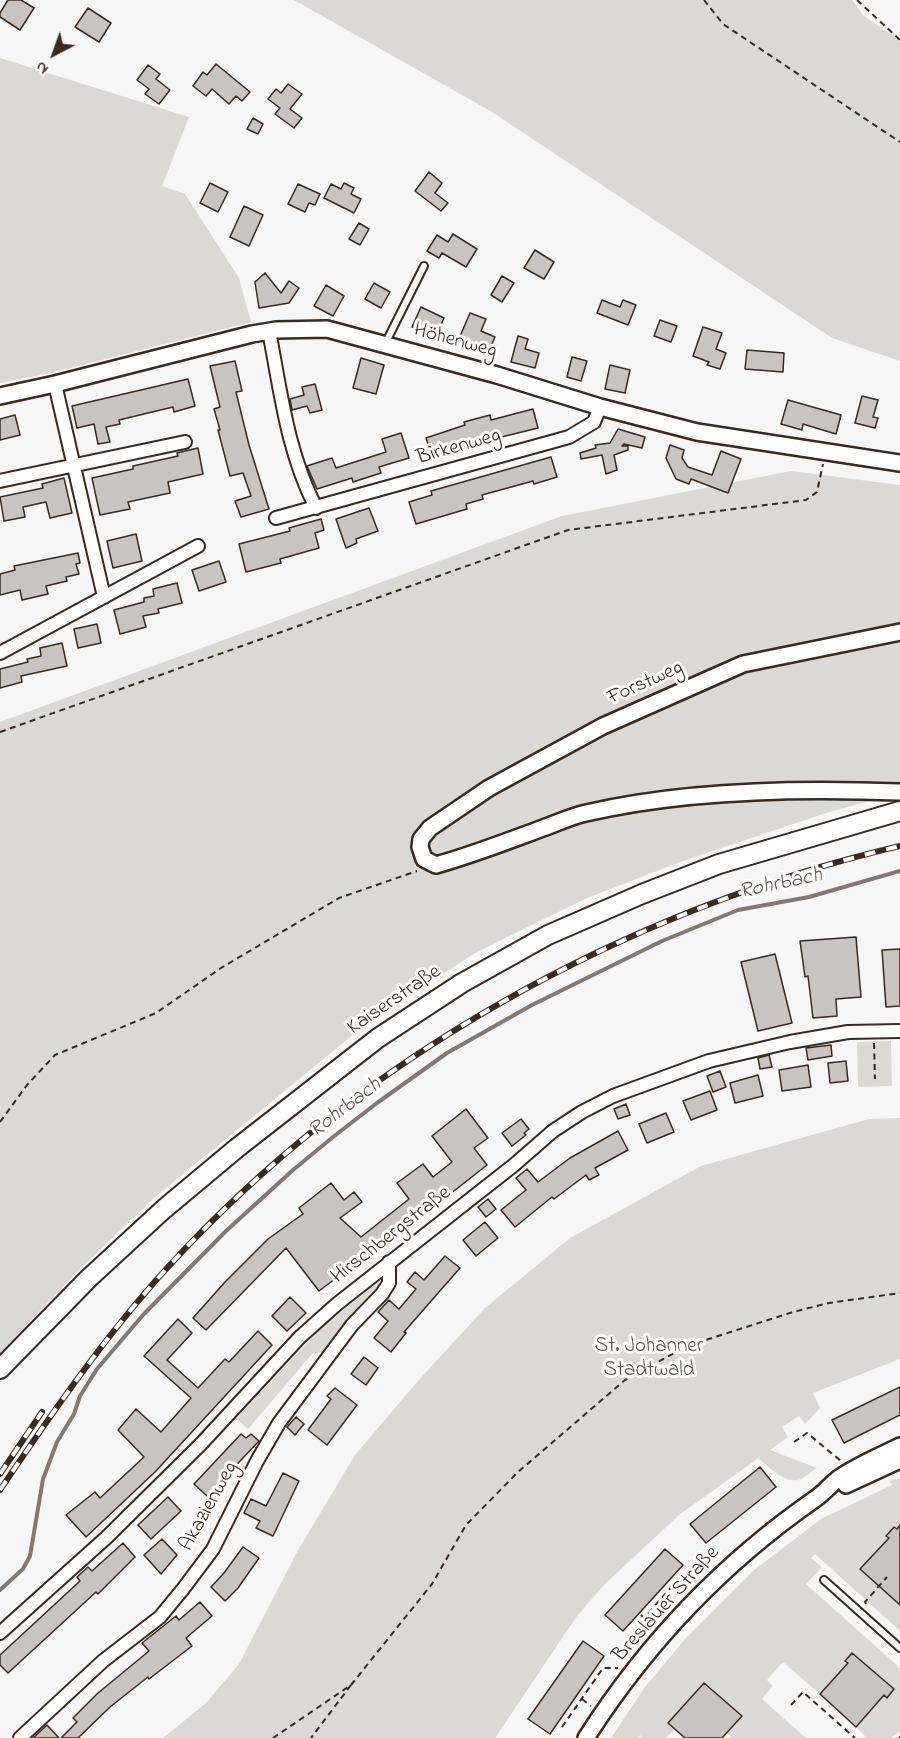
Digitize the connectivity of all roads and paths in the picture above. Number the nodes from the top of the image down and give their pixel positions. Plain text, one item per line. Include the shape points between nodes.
1 (704, 0) edge
2 (857, 0) edge
3 (900, 40) edge
4 (900, 142) edge
5 (424, 266) dead end
6 (269, 331) junction
7 (384, 345) junction
8 (55, 384) junction
9 (0, 396) edge
10 (600, 407) junction
11 (185, 442) dead end
12 (825, 451) junction
13 (900, 463) edge
14 (75, 465) junction
15 (0, 481) edge
16 (316, 508) junction
17 (276, 518) dead end
18 (198, 546) dead end
19 (104, 597) junction
20 (900, 632) edge
21 (0, 653) edge
22 (0, 732) edge
23 (900, 792) edge
24 (900, 811) edge
25 (436, 865) junction
26 (900, 1031) edge
27 (874, 1045) dead end
28 (875, 1079) dead end
29 (0, 1122) edge
30 (389, 1262) junction
31 (900, 1293) edge
32 (0, 1370) edge
33 (794, 1442) dead end
34 (900, 1446) edge
35 (896, 1462) edge
36 (843, 1463) dead end
37 (824, 1493) junction
38 (887, 1577) dead end
39 (824, 1580) dead end
40 (694, 1581) dead end
41 (658, 1601) junction
42 (667, 1609) dead end
43 (874, 1610) dead end
44 (641, 1615) dead end
45 (0, 1633) edge
46 (900, 1647) edge
47 (618, 1668) dead end
48 (351, 1685) junction
49 (582, 1699) junction
50 (791, 1705) dead end
51 (591, 1706) dead end
52 (562, 1727) dead end
53 (20, 1738) edge
54 (273, 1738) edge
55 (311, 1738) edge
56 (586, 1738) edge
57 (855, 1738) edge

1 - 4 path via 723,24
2 - 3 path
5 - 7 lane
6 - 7 street, Höhenweg via 327,329
6 - 8 street, Höhenweg
6 - 16 street via 286,429
7 - 10 street, Höhenweg
8 - 9 street, Höhenweg
8 - 14 street
10 - 12 street, Höhenweg via 697,432
10 - 16 street, Birkenweg via 594,422 569,437
11 - 14 street
12 - 13 street, Höhenweg
12 - 22 path via 817,492 806,500 568,530
14 - 15 street
14 - 19 street
16 - 17 street, Birkenweg
18 - 19 street
19 - 21 street
20 - 25 street, Forstweg via 743,664 603,726 489,788 430,828 420,847 424,859
23 - 25 street via 723,794 652,801 584,813
24 - 32 main road, Kaiserstraße via 730,861 642,894 548,935 462,983 378,1038 164,1209 89,1278
25 - 29 path via 339,898 156,1013 55,1055
26 - 30 street, Hirschbergstraße via 848,1032 790,1042 709,1061 613,1096 553,1131
27 - 28 path
30 - 45 street, Hirschbergstraße via 300,1337 201,1444 107,1537
30 - 53 street, Akazienweg via 389,1283 352,1325 279,1423 213,1549 183,1590 160,1617 103,1661
31 - 48 path via 793,1312 687,1346 625,1380 518,1472 466,1525 432,1584
33 - 36 path via 807,1433
34 - 37 street, Breslauer Straße via 838,1479
35 - 37 street, Breslauer Straße
37 - 56 street, Breslauer Straße via 764,1536 699,1595 642,1661
38 - 43 path via 865,1602
39 - 46 lane
40 - 41 path via 672,1583
41 - 42 path
41 - 44 path via 644,1618
47 - 49 path via 603,1668
48 - 54 path
48 - 55 path
49 - 51 path
49 - 52 path
50 - 57 path via 803,1692

